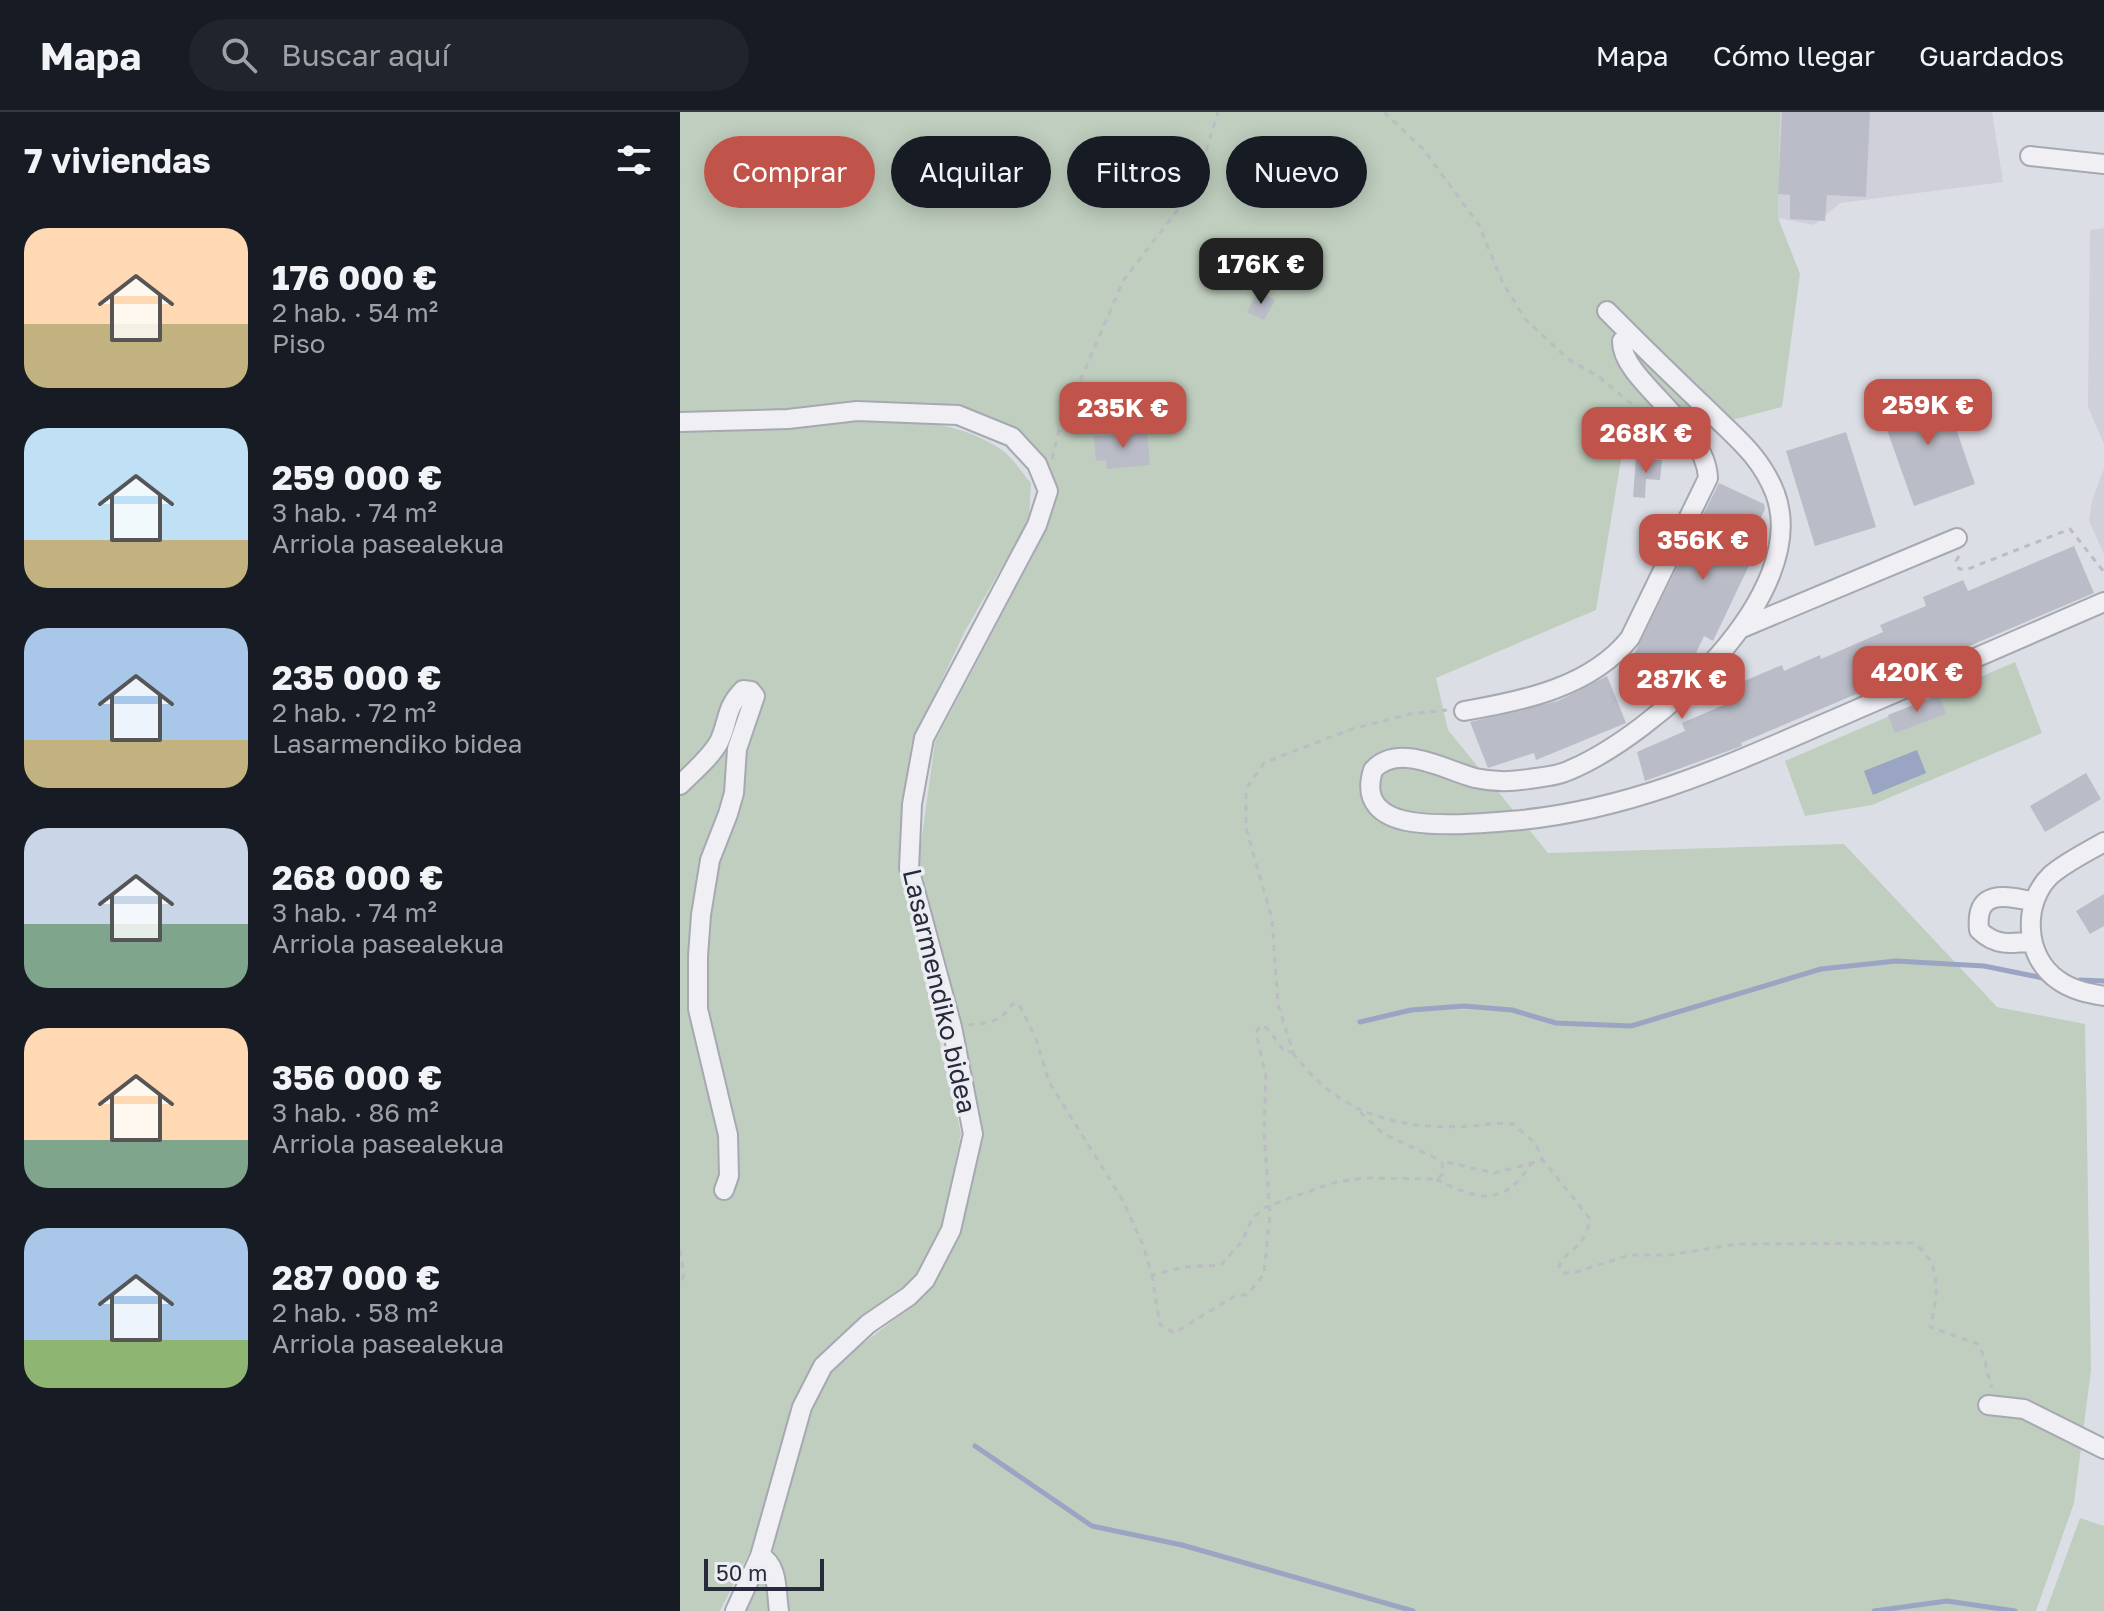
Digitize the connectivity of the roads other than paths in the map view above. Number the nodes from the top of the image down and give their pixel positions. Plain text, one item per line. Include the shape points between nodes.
1 (2030, 156) dead end
2 (2104, 164) edge
3 (1607, 311) dead end
4 (1629, 333) junction
5 (680, 422) edge
6 (1959, 547) road end
7 (2104, 602) edge
8 (1742, 628) junction
9 (1464, 711) road end
10 (680, 785) edge
11 (2104, 842) edge
12 (2034, 902) junction
13 (2032, 941) junction
14 (2104, 996) edge
15 (724, 1190) dead end
16 (1994, 1404) road end
17 (2104, 1449) edge
18 (760, 1556) junction
19 (735, 1611) edge
20 (779, 1611) edge

1 - 2 street
3 - 4 street
4 - 8 street via 1741,438 1761,463 1776,496 1781,525 1776,554
4 - 9 street via 1622,351 1683,424 1708,468 1708,478 1630,638 1615,657 1530,698
5 - 18 street, Lasarmendiko bidea via 857,411 958,415 1012,437 1037,464 1048,491 1037,525 924,738 912,804 909,868 952,1027 973,1134 951,1230 925,1280 823,1366 802,1407
6 - 8 street
7 - 8 street via 1647,796 1562,816 1486,824 1401,820 1373,804 1370,779 1388,759 1407,758 1509,782 1568,771 1667,706
10 - 15 street via 719,742 734,699 743,690 751,691 755,696 737,749 734,793 710,860 698,956 700,1020 728,1135
11 - 12 street via 2050,876
12 - 13 street
12 - 13 street via 1989,899 1977,916 1979,930 1989,940
13 - 14 street via 2054,978 2078,991
16 - 17 street via 2024,1409
18 - 19 street, Lasarmendiko bidea
18 - 20 street via 773,1569

